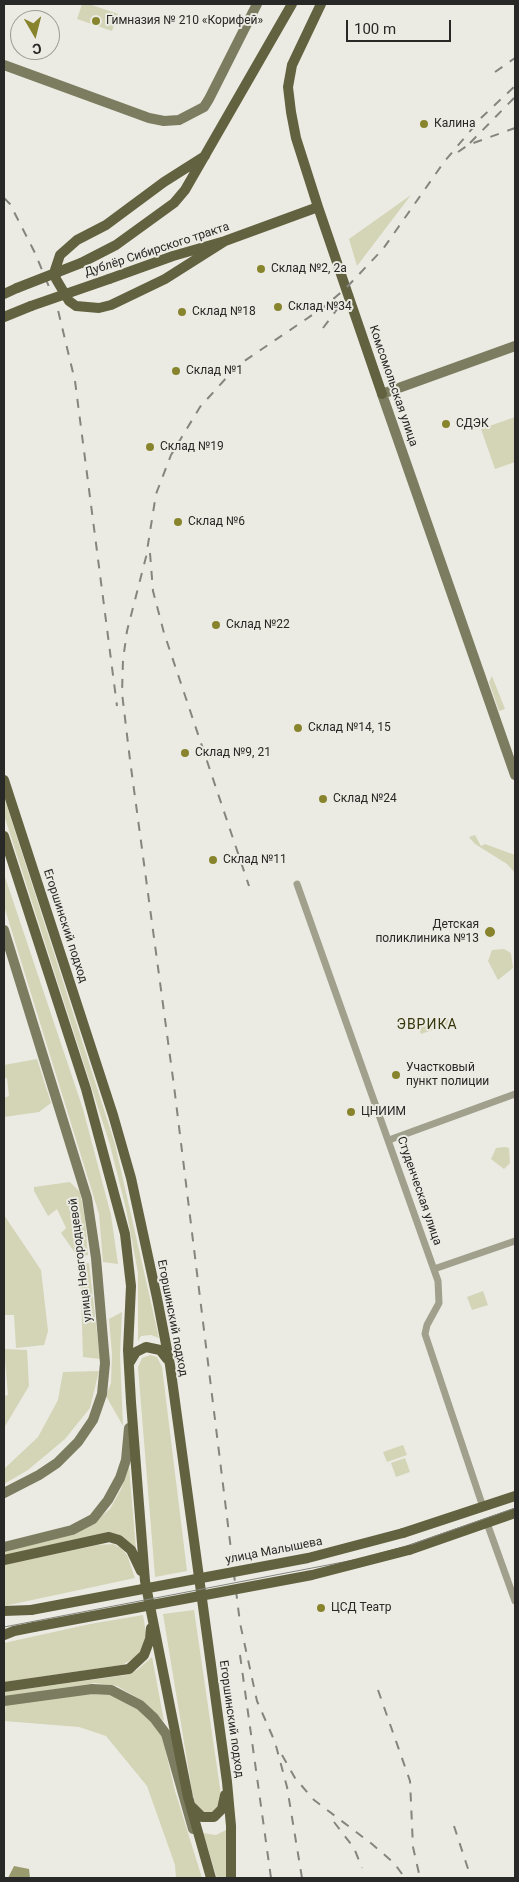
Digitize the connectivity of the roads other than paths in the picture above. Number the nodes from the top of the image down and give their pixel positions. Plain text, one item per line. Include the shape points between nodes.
1 (257, 4) edge
2 (292, 4) edge
3 (320, 4) edge
4 (328, 4) edge
5 (4, 65) edge
6 (288, 86) junction
7 (205, 156) junction
8 (318, 207) junction
9 (225, 241) junction
10 (4, 294) edge
11 (6, 317) edge
12 (515, 346) edge
13 (382, 394) junction
14 (515, 776) edge
15 (4, 780) edge
16 (4, 836) edge
17 (298, 884) dead end
18 (4, 930) edge
19 (515, 1094) edge
20 (389, 1140) junction
21 (515, 1241) edge
22 (434, 1269) junction
23 (170, 1365) junction
24 (129, 1369) junction
25 (130, 1402) junction
26 (4, 1493) edge
27 (515, 1496) edge
28 (483, 1507) junction
29 (515, 1513) edge
30 (487, 1523) junction
31 (4, 1548) edge
32 (4, 1560) edge
33 (145, 1581) junction
34 (515, 1601) edge
35 (30, 1610) junction
36 (4, 1611) edge
37 (152, 1615) junction
38 (4, 1616) edge
39 (7, 1633) edge
40 (4, 1687) edge
41 (4, 1701) edge
42 (227, 1782) junction
43 (188, 1797) junction
44 (202, 1848) junction
45 (211, 1878) edge
46 (231, 1878) edge

1 - 5 street via 209,99 198,110 178,120 149,118
2 - 7 main road
3 - 6 main road, Комсомольская улица via 296,52
4 - 6 main road via 302,51
6 - 8 main road, Комсомольская улица via 292,123
7 - 9 main road via 106,225 77,240 60,255 56,279 69,301 76,306 99,308 165,279
7 - 10 main road, Дублёр Сибирского тракта, bridge via 174,203 116,245
8 - 9 main road, Дублёр Сибирского тракта
8 - 13 main road, Комсомольская улица
9 - 11 main road, Дублёр Сибирского тракта, bridge via 173,256
12 - 13 street
13 - 14 street, Комсомольская улица
15 - 23 main road, Егоршинский подход via 118,1133 138,1206
16 - 24 main road via 86,1089 122,1217 131,1286
17 - 20 street, Студенческая улица
18 - 26 street, улица Новгородцевой via 87,1198 105,1363 102,1394 93,1420 78,1442 57,1463
19 - 20 street
20 - 22 street, Студенческая улица
21 - 22 street
22 - 28 street, Студенческая улица via 440,1299 425,1334
23 - 24 main road via 160,1350 146,1347 132,1355
23 - 42 main road, Егоршинский подход
24 - 25 main road
25 - 31 street via 126,1460 103,1508 93,1519 72,1530
25 - 33 main road
27 - 28 main road, улица Малышева
28 - 35 main road, улица Малышева, bridge via 403,1533 308,1558
29 - 30 main road
30 - 34 street
30 - 39 main road, bridge via 409,1550 312,1574
32 - 33 main road via 109,1537 119,1540 131,1550
33 - 37 main road
35 - 36 main road, улица Малышева
35 - 38 street
37 - 40 main road via 148,1646 140,1660 129,1668
37 - 43 main road
41 - 44 street via 97,1689 120,1693 140,1704 166,1734 190,1821
42 - 43 main road via 222,1809 214,1817 205,1818 196,1813
42 - 46 main road, Егоршинский подход
43 - 44 main road
44 - 45 main road

